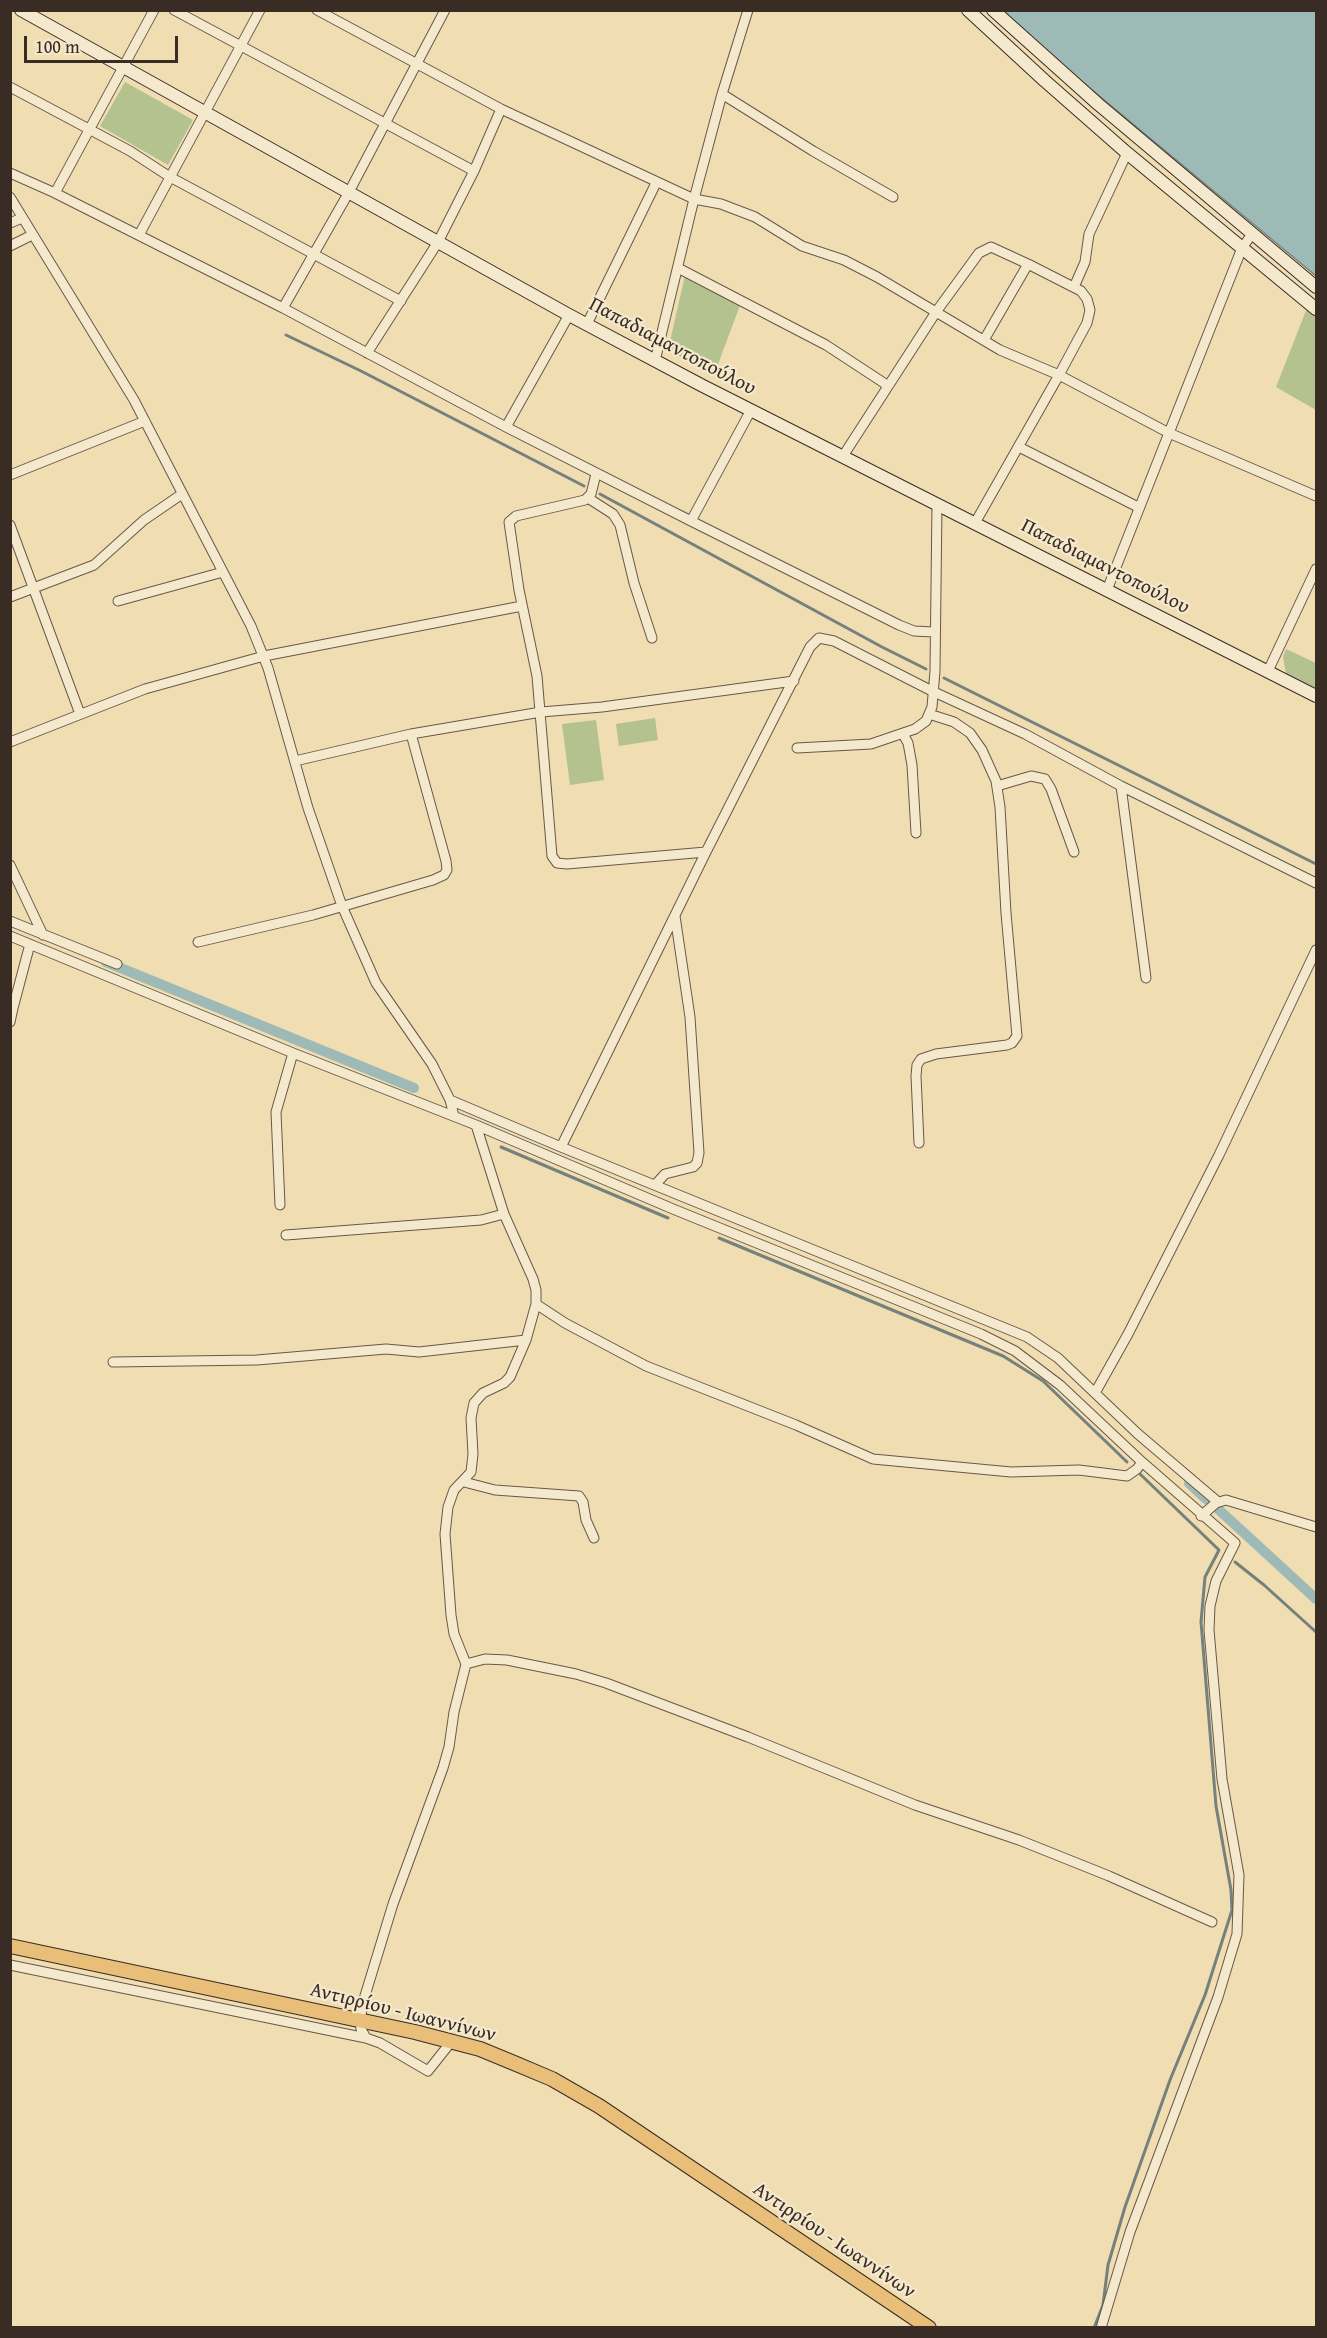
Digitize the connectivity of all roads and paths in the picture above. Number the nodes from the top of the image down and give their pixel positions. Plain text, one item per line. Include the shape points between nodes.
1 (21, 10) edge
2 (154, 10) edge
3 (174, 10) edge
4 (260, 10) edge
5 (317, 10) edge
6 (445, 10) edge
7 (748, 10) edge
8 (968, 10) edge
9 (993, 10) edge
10 (241, 46) junction
11 (418, 64) junction
12 (124, 68) junction
13 (10, 87) edge
14 (722, 94) junction
15 (501, 109) junction
16 (206, 113) junction
17 (384, 123) junction
18 (88, 130) junction
19 (1128, 153) junction
20 (474, 171) junction
21 (10, 173) edge
22 (170, 177) junction
23 (656, 183) junction
24 (349, 192) junction
25 (55, 193) junction
26 (893, 197) dead end
27 (10, 198) edge
28 (694, 199) junction
29 (22, 218) junction
30 (10, 223) edge
31 (1252, 234) junction
32 (32, 235) junction
33 (139, 235) junction
34 (438, 242) junction
35 (10, 246) edge
36 (1242, 248) junction
37 (314, 253) junction
38 (1028, 264) junction
39 (678, 268) junction
40 (1074, 287) junction
41 (1317, 287) edge
42 (401, 301) junction
43 (283, 308) junction
44 (1317, 309) edge
45 (936, 312) junction
46 (569, 315) junction
47 (587, 324) junction
48 (984, 340) junction
49 (367, 353) junction
50 (656, 361) junction
51 (1059, 375) junction
52 (887, 385) junction
53 (751, 410) junction
54 (145, 421) junction
55 (506, 427) junction
56 (1169, 433) junction
57 (1020, 447) junction
58 (843, 456) junction
59 (596, 474) junction
60 (10, 475) edge
61 (182, 494) junction
62 (1317, 496) edge
63 (588, 498) junction
64 (937, 504) junction
65 (1138, 507) junction
66 (691, 521) junction
67 (975, 523) junction
68 (10, 525) edge
69 (1317, 568) edge
70 (223, 572) junction
71 (35, 588) junction
72 (1107, 590) junction
73 (10, 597) edge
74 (118, 601) dead end
75 (522, 606) junction
76 (934, 632) junction
77 (652, 638) dead end
78 (264, 656) junction
79 (1268, 671) junction
80 (794, 681) junction
81 (932, 691) junction
82 (1317, 696) edge
83 (541, 712) junction
84 (80, 714) junction
85 (929, 714) junction
86 (411, 734) junction
87 (903, 734) junction
88 (10, 742) edge
89 (797, 748) dead end
90 (295, 761) junction
91 (997, 786) junction
92 (1121, 786) junction
93 (916, 833) dead end
94 (706, 852) junction
95 (1074, 852) dead end
96 (10, 865) edge
97 (1317, 883) edge
98 (342, 906) junction
99 (675, 916) junction
100 (10, 921) edge
101 (43, 935) junction
102 (10, 936) edge
103 (198, 942) dead end
104 (30, 944) junction
105 (1317, 950) edge
106 (117, 964) dead end
107 (1146, 978) dead end
108 (12, 1008) edge
109 (10, 1022) edge
110 (293, 1053) junction
111 (450, 1100) junction
112 (454, 1116) junction
113 (476, 1125) junction
114 (919, 1143) dead end
115 (561, 1147) junction
116 (655, 1185) junction
117 (280, 1205) dead end
118 (504, 1214) junction
119 (286, 1235) dead end
120 (536, 1304) junction
121 (526, 1340) junction
122 (112, 1362) dead end
123 (1095, 1393) junction
124 (1142, 1462) junction
125 (464, 1482) junction
126 (1218, 1502) junction
127 (1201, 1516) junction
128 (1317, 1527) edge
129 (594, 1538) dead end
130 (465, 1664) junction
131 (1212, 1922) dead end
132 (10, 1946) edge
133 (10, 1965) edge
134 (360, 2020) junction
135 (366, 2038) junction
136 (451, 2042) junction
137 (929, 2328) edge
138 (1101, 2328) edge

1 - 12 main road, Παπαδιαμαντοπούλου
2 - 12 street
3 - 10 street
4 - 10 street
5 - 11 street
6 - 11 street
7 - 14 street
8 - 19 main road
9 - 31 main road via 1083,92
10 - 16 street
10 - 17 street
11 - 15 street
11 - 17 street
12 - 16 main road, Παπαδιαμαντοπούλου
12 - 18 street
13 - 18 street
14 - 26 street
14 - 28 street
15 - 20 street
15 - 23 street
16 - 22 street
16 - 24 main road, Παπαδιαμαντοπούλου
17 - 20 street
17 - 24 street
18 - 22 street
18 - 25 street
19 - 36 main road
19 - 40 street via 1089,234 1085,262
20 - 34 street
21 - 25 street
22 - 33 street
22 - 37 street
23 - 28 street
23 - 47 street
24 - 34 main road, Παπαδιαμαντοπούλου
24 - 37 street
25 - 33 street
27 - 29 street
28 - 39 street
28 - 45 street via 755,217 802,246 857,266
29 - 30 street
29 - 32 street
31 - 36 street
31 - 41 main road
32 - 35 street
32 - 54 street
33 - 43 street
34 - 42 street
34 - 46 main road, Παπαδιαμαντοπούλου
36 - 44 main road
36 - 56 street
37 - 42 street
37 - 43 street
38 - 40 street
38 - 45 street via 991,247 984,248
38 - 48 street
39 - 50 street
39 - 52 street via 826,345
40 - 51 street via 1084,295 1090,310
42 - 49 street
43 - 49 street
45 - 48 street
45 - 52 street
46 - 47 main road, Παπαδιαμαντοπούλου
46 - 55 street
47 - 50 main road, Παπαδιαμαντοπούλου
48 - 51 street
49 - 55 street
50 - 53 main road, Παπαδιαμαντοπούλου
51 - 56 street
51 - 57 street
52 - 58 street
53 - 58 main road, Παπαδιαμαντοπούλου
53 - 66 street
54 - 60 street
54 - 61 street
55 - 59 street
56 - 62 street
56 - 65 street
57 - 65 street
57 - 67 street
58 - 64 main road, Παπαδιαμαντοπούλου
59 - 63 street
59 - 66 street
61 - 70 street
61 - 71 street via 144,520 94,565
63 - 75 street via 509,521
63 - 77 street via 613,514 620,525
64 - 67 main road, Παπαδιαμαντοπούλου
64 - 76 street
65 - 72 street
66 - 76 street via 914,631
67 - 72 main road, Παπαδιαμαντοπούλου
68 - 71 street
69 - 79 street
70 - 74 street
70 - 78 street
71 - 73 street
71 - 84 street
72 - 79 main road, Παπαδιαμαντοπούλου
75 - 78 street
75 - 83 street
76 - 81 street
78 - 84 street via 145,689
78 - 90 street
79 - 82 main road, Παπαδιαμαντοπούλου
80 - 81 street via 812,644 822,637
80 - 83 street
80 - 94 street
81 - 85 street
81 - 92 street via 1025,734
83 - 86 street
83 - 94 street via 551,852 557,863
84 - 88 street
85 - 87 street via 924,724
85 - 91 street via 954,722 970,733
86 - 90 street
86 - 98 street via 447,870 433,880
87 - 89 street via 865,746
87 - 93 street via 912,765
90 - 98 street
91 - 95 street via 1031,776 1045,779
91 - 114 street via 1017,1036 1007,1045 921,1059 916,1076
92 - 97 street
92 - 107 street
94 - 99 street
96 - 101 street
98 - 103 street
98 - 111 street via 376,983 425,1052
99 - 115 street
99 - 116 street via 690,1017 699,1153 693,1167 665,1174
100 - 101 street
101 - 106 street
102 - 104 street
104 - 108 street
104 - 110 street
105 - 123 street via 1213,1165
108 - 109 street
110 - 112 street
110 - 117 street via 276,1112
111 - 112 street
111 - 115 street
112 - 113 street
113 - 118 street
113 - 124 street via 998,1342 1045,1371
115 - 116 street
116 - 123 street via 1011,1330 1048,1351
118 - 119 street via 481,1220
118 - 120 street via 533,1279
120 - 121 street
120 - 124 street via 639,1363 873,1459 1004,1471 1079,1470 1126,1476
121 - 122 street via 419,1352 380,1349 257,1360
121 - 125 street via 510,1377 474,1402 473,1465
123 - 126 street
124 - 127 street
125 - 129 street via 495,1490 579,1496
125 - 130 street via 451,1499 446,1534 451,1615
126 - 127 street
126 - 128 street via 1229,1500
127 - 138 street via 1235,1543 1216,1581 1209,1636 1222,1779 1239,1875 1239,1921 1232,1956 1145,2190
130 - 131 street via 485,1659 507,1660 606,1683 915,1805 1109,1876
130 - 134 street via 443,1768 393,1904
132 - 134 main road, Αντιρρίου - Ιωαννίνων
133 - 135 street
134 - 135 street
134 - 136 main road, Αντιρρίου - Ιωαννίνων
135 - 136 street via 428,2071
136 - 137 main road, Αντιρρίου - Ιωαννίνων via 514,2062 588,2099

